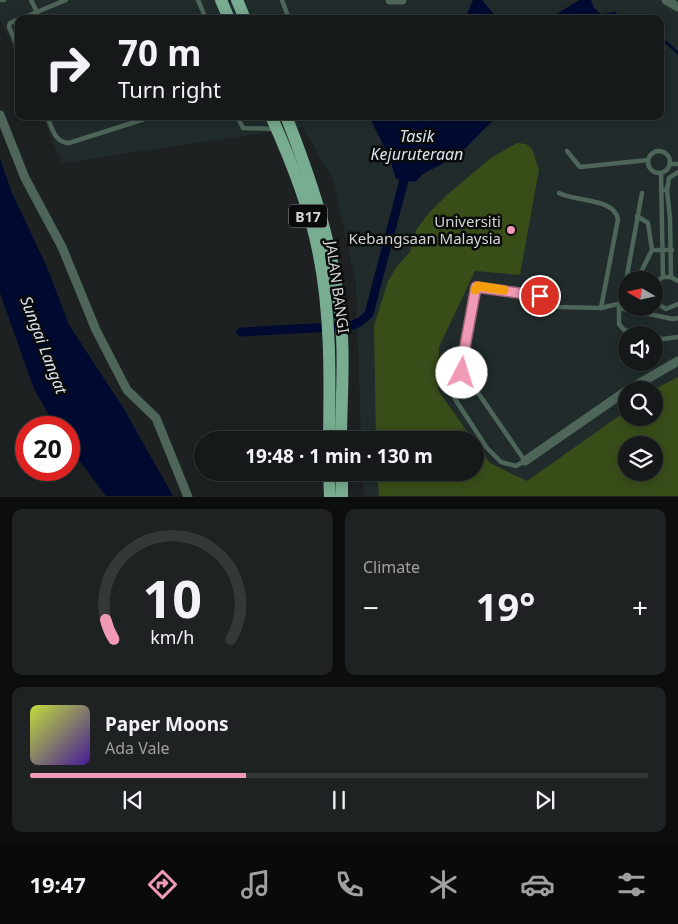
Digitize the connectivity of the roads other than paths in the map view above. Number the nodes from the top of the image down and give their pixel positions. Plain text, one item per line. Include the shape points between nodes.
1 (31, 0) edge
2 (66, 0) edge
3 (198, 0) edge
4 (221, 0) edge
5 (237, 0) edge
6 (282, 0) edge
7 (390, 0) edge
8 (402, 0) edge
9 (666, 0) edge
10 (678, 7) edge
11 (37, 12) junction
12 (30, 15) edge
13 (204, 15) edge
14 (227, 15) edge
15 (243, 15) edge
16 (288, 15) edge
17 (15, 21) edge
18 (15, 41) edge
19 (0, 116) edge
20 (49, 120) edge
21 (141, 120) edge
22 (239, 120) edge
23 (274, 120) edge
24 (287, 120) edge
25 (277, 129) junction
26 (567, 151) dead end
27 (648, 160) junction
28 (670, 164) junction
29 (678, 164) edge
30 (678, 172) edge
31 (661, 173) junction
32 (661, 190) junction
33 (667, 190) junction
34 (642, 193) dead end
35 (559, 194) dead end
36 (637, 216) junction
37 (670, 218) junction
38 (678, 218) edge
39 (663, 219) junction
40 (652, 250) junction
41 (664, 250) junction
42 (672, 250) junction
43 (628, 271) edge
44 (642, 271) edge
45 (663, 277) joint
46 (671, 277) junction
47 (678, 282) edge
48 (678, 304) edge
49 (618, 306) edge
50 (601, 308) junction
51 (663, 308) edge
52 (660, 316) edge
53 (678, 318) edge
54 (334, 319) junction
55 (678, 337) edge
56 (663, 339) edge
57 (678, 361) edge
58 (461, 368) junction
59 (643, 381) edge
60 (618, 396) edge
61 (329, 431) edge
62 (342, 431) edge
63 (525, 461) junction
64 (329, 481) edge
65 (342, 481) edge
66 (188, 496) edge
67 (330, 496) edge
68 (342, 496) edge

1 - 11 lane
2 - 11 lane
3 - 13 lane
4 - 14 main road
5 - 15 main road
6 - 16 lane
7 - 8 street
9 - 10 street
11 - 12 lane
17 - 18 lane via 9,27
19 - 66 street via 25,178 62,247 96,330 127,390 156,418
20 - 21 lane via 57,138 62,143 69,143
22 - 25 lane via 243,128
23 - 25 main road, JALAN BANGI / B17
24 - 54 main road, JALAN BANGI / B17 via 320,208 329,246
25 - 54 main road, JALAN BANGI / B17 via 304,200
26 - 27 lane via 580,167
27 - 28 lane via 661,151 666,153
27 - 31 lane via 651,170
28 - 29 lane
28 - 31 lane
30 - 33 lane via 669,178
31 - 32 lane
32 - 33 lane
32 - 39 lane
33 - 37 lane
34 - 36 lane
35 - 50 lane via 570,199 609,205 617,213
36 - 40 lane via 648,223
36 - 43 lane
37 - 38 lane
37 - 39 lane
37 - 42 lane
39 - 41 lane
40 - 41 lane
40 - 44 lane
41 - 42 lane
41 - 45 lane
42 - 46 lane
45 - 46 lane
46 - 47 lane
48 - 51 lane
49 - 50 lane
50 - 58 lane via 559,307 540,296 478,286
52 - 53 lane
54 - 61 main road, JALAN BANGI / B17 via 329,336
54 - 62 main road, JALAN BANGI / B17 via 342,337
55 - 56 lane
57 - 59 street
58 - 63 lane
58 - 63 lane via 451,384 455,399 487,448 501,462 516,466
60 - 63 street
64 - 67 main road
65 - 68 main road

